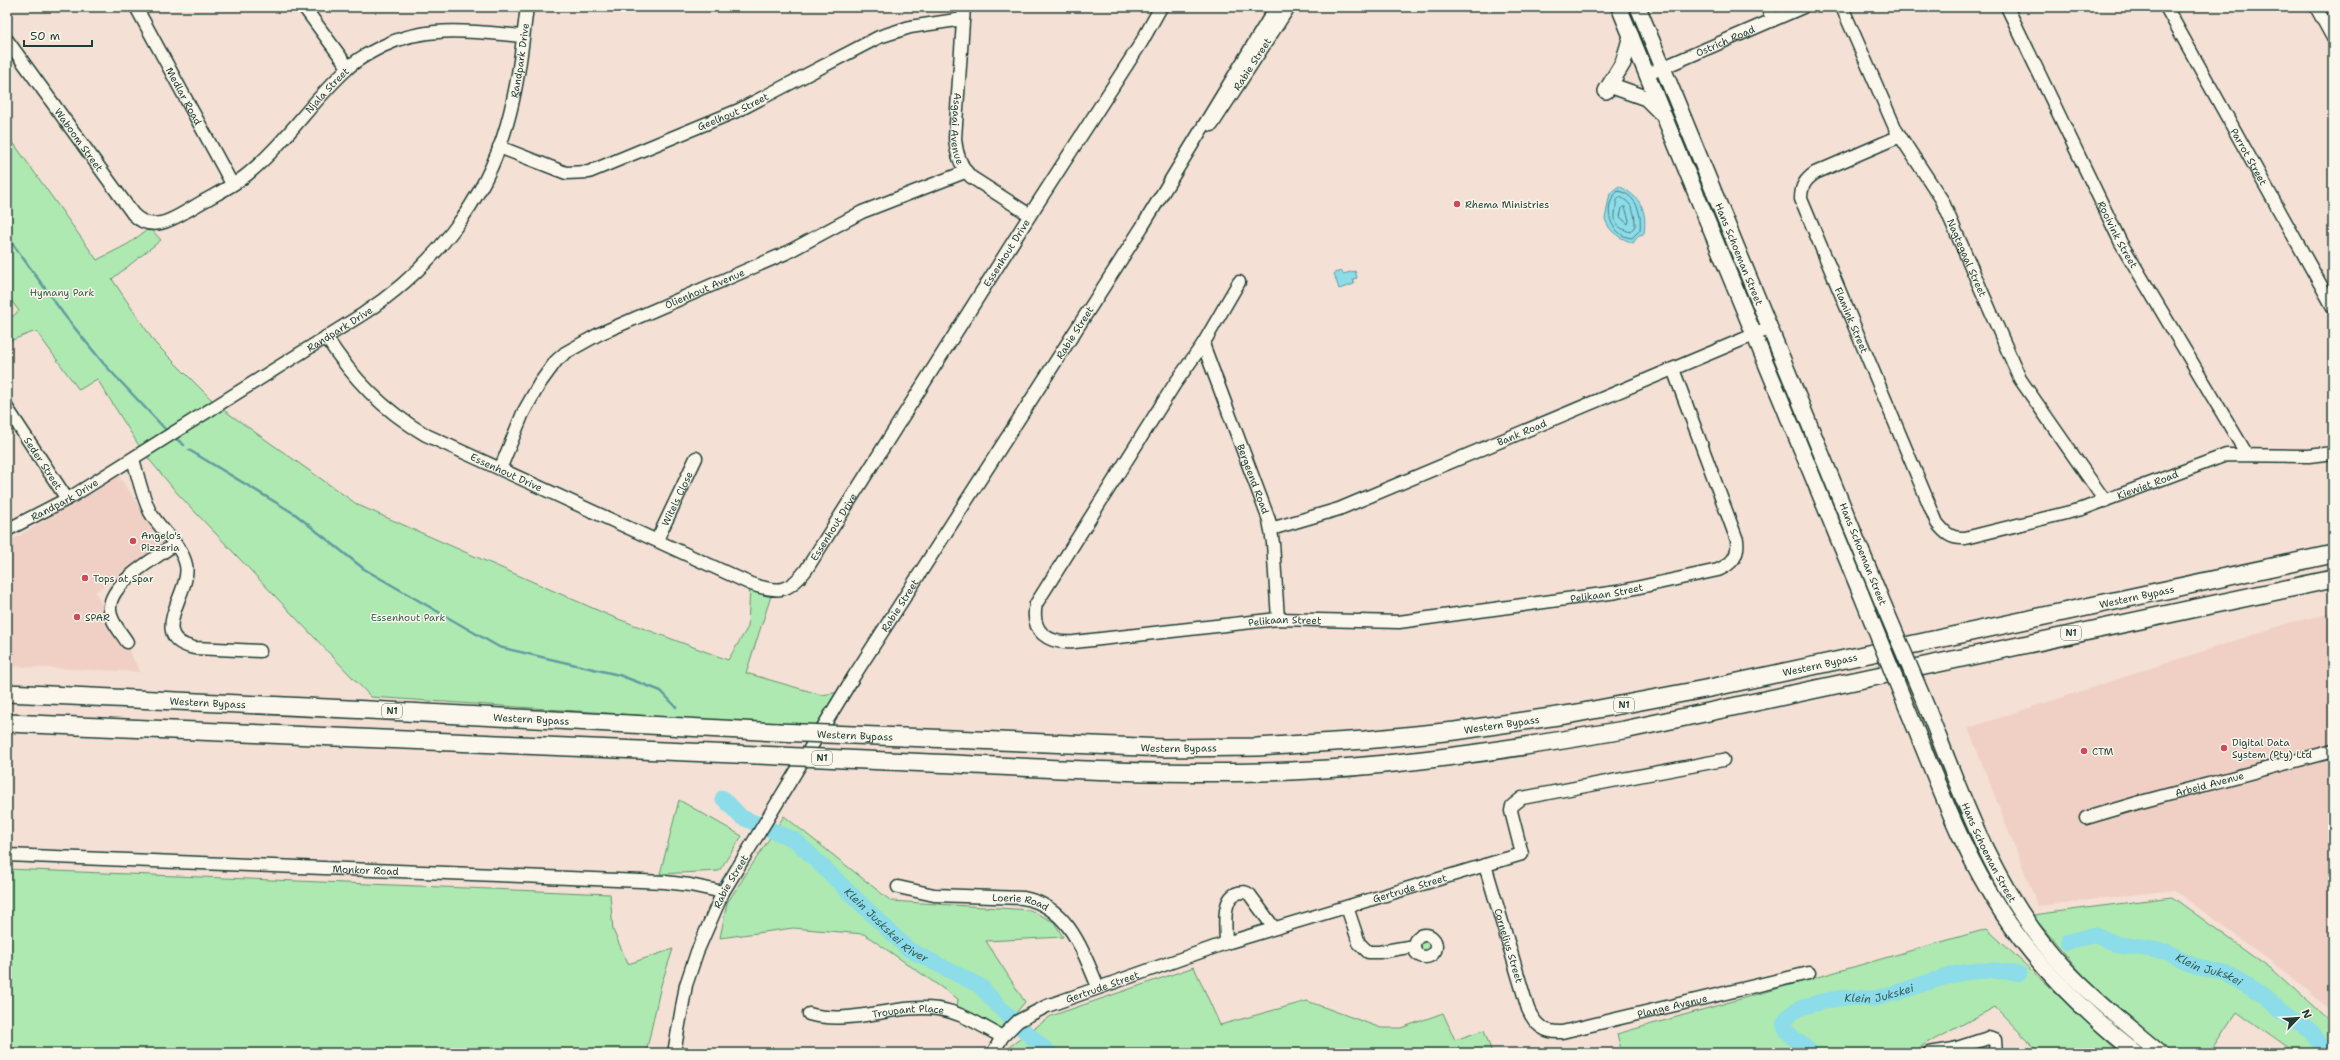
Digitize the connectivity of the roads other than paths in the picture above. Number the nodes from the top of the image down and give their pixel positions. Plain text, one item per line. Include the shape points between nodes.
1 (136, 7) edge
2 (304, 7) edge
3 (527, 7) edge
4 (1161, 7) edge
5 (1276, 7) edge
6 (1290, 7) edge
7 (1619, 7) edge
8 (1638, 7) edge
9 (1767, 7) edge
10 (1803, 7) edge
11 (1842, 7) edge
12 (2007, 7) edge
13 (2166, 7) edge
14 (2316, 7) edge
15 (963, 13) edge
16 (1773, 20) junction
17 (523, 36) junction
18 (1631, 36) junction
19 (2333, 38) edge
20 (7, 40) edge
21 (348, 67) junction
22 (1663, 68) junction
23 (1648, 74) junction
24 (1667, 121) junction
25 (1900, 136) junction
26 (499, 147) junction
27 (965, 172) junction
28 (1172, 179) junction
29 (232, 184) junction
30 (1030, 215) junction
31 (161, 224) joint
32 (1239, 282) dead end
33 (2333, 307) edge
34 (1770, 328) junction
35 (1754, 336) junction
36 (326, 337) junction
37 (1202, 344) junction
38 (1673, 369) junction
39 (7, 408) edge
40 (2246, 453) junction
41 (2333, 454) edge
42 (696, 458) dead end
43 (133, 459) junction
44 (501, 467) junction
45 (67, 499) junction
46 (2105, 501) junction
47 (1271, 529) junction
48 (7, 530) edge
49 (1965, 538) joint
50 (657, 540) junction
51 (175, 544) junction
52 (2333, 554) edge
53 (2333, 579) edge
54 (1278, 619) junction
55 (128, 642) dead end
56 (260, 651) dead end
57 (7, 693) edge
58 (7, 723) edge
59 (2333, 751) edge
60 (1723, 760) dead end
61 (2086, 818) dead end
62 (7, 855) edge
63 (1485, 865) junction
64 (898, 887) dead end
65 (722, 892) junction
66 (1346, 906) junction
67 (1274, 928) junction
68 (1226, 943) junction
69 (1414, 946) dead end
70 (1809, 973) dead end
71 (1098, 987) junction
72 (809, 1014) dead end
73 (1536, 1024) joint
74 (1006, 1034) junction
75 (1954, 1051) edge
76 (674, 1053) edge
77 (993, 1053) edge
78 (1929, 1053) edge
79 (1996, 1053) edge
80 (2136, 1053) edge
81 (2160, 1053) edge

1 - 29 street, Medlar Road
2 - 21 street
3 - 17 street, Randpark Drive
4 - 30 street, Essenhout Drive via 1141,43
5 - 28 street, Rabie Street
6 - 28 street, Rabie Street via 1200,144
7 - 18 main road, Hans Schoeman Street
8 - 22 main road, Hans Schoeman Street
9 - 16 street
10 - 16 street, Ostrich Road
11 - 25 street, Nagtegaal Street
12 - 40 street, Rooivink Street via 2121,243
13 - 33 street, Parrot Street
14 - 19 street
15 - 26 street, Geelhout Street via 879,37 739,110 589,172 566,173
15 - 27 street, Asgaai Avenue via 955,138 956,150
16 - 22 street, Ostrich Road
17 - 21 street, Njala Street via 459,30 428,32 384,45
17 - 26 street, Randpark Drive via 515,93
18 - 23 main road, Hans Schoeman Street
18 - 24 main road via 1623,63 1610,89 1649,100
20 - 31 street, Waboom Street via 133,214 145,224
21 - 29 street, Njala Street via 268,156
22 - 23 street, Ostrich Road
22 - 34 main road, Hans Schoeman Street
23 - 24 main road, Hans Schoeman Street
24 - 35 main road, Hans Schoeman Street
25 - 46 street, Nagtegaal Street via 1942,200 2020,379
25 - 49 street, Flamink Street via 1815,173 1805,182 1801,190 1801,199 1937,523 1949,535
26 - 36 street, Randpark Drive via 482,187 470,207 428,261 383,301
27 - 30 street, Asgaai Avenue
27 - 44 street, Olienhout Avenue via 862,212 786,253 599,334 565,353 540,383 523,414
28 - 65 street, Rabie Street via 862,663
29 - 31 street, Njala Street
30 - 50 street, Essenhout Drive via 796,582 782,589 771,590
32 - 37 street, Pelikaan Street
34 - 35 street, Bank Road
34 - 81 main road, Hans Schoeman Street, bridge via 1980,837 2003,884 2026,921 2070,974
35 - 38 street, Bank Road
35 - 80 main road, Hans Schoeman Street, bridge via 1962,839 1988,890 2015,931 2050,975 2094,1018
36 - 43 street, Randpark Drive
36 - 44 street, Essenhout Drive via 362,386 395,416 426,435
37 - 47 street, Bergeend Road
37 - 54 street, Pelikaan Street via 1044,589 1036,604 1035,620 1041,633 1062,643
38 - 47 street, Bank Road via 1346,506
38 - 54 street, Pelikaan Street via 1735,532 1738,552 1729,564 1711,572 1632,589 1399,622
39 - 45 street, Seder Street
40 - 41 street, Kiewiet Road via 2309,456
40 - 46 street, Kiewiet Road via 2217,457
42 - 50 street, Witels Close
43 - 45 street, Randpark Drive
43 - 51 street via 151,513
44 - 50 street, Essenhout Drive
45 - 48 street, Randpark Drive
46 - 49 street, Kiewiet Road
47 - 54 street, Bergeend Road
51 - 55 street via 121,583 113,594 110,607 112,619
51 - 56 street via 187,565 187,574 173,618 172,629 179,642 194,648
52 - 57 highway, Western Bypass / N1, bridge via 1710,688 1572,714 1455,731 1257,747 1164,748 777,732
53 - 58 highway, N1, bridge via 1624,730 1368,765 1264,772 1155,773
59 - 61 street, Arbeid Avenue
60 - 63 street, Gertrude Street via 1522,798 1516,801 1511,812 1522,854
62 - 65 street, Monkor Road via 672,882
63 - 66 street, Gertrude Street
63 - 73 street, Cornelius Street via 1524,998
64 - 71 street, Loerie Road via 934,895 1022,898 1040,903 1055,911 1072,931
65 - 76 street, Rabie Street via 690,972
66 - 67 street, Gertrude Street
66 - 69 street via 1359,943 1368,952
67 - 68 street, Gertrude Street
67 - 68 street via 1250,895 1244,892 1235,894 1231,896 1227,905
68 - 71 street, Gertrude Street
70 - 73 street, Plange Avenue via 1562,1032 1547,1031
71 - 74 street, Gertrude Street via 1047,1006 1018,1021
72 - 74 street, Troupant Place via 836,1019 938,1009 956,1013
74 - 77 street, Gertrude Street
75 - 78 street
75 - 79 street via 1988,1038 1995,1040

